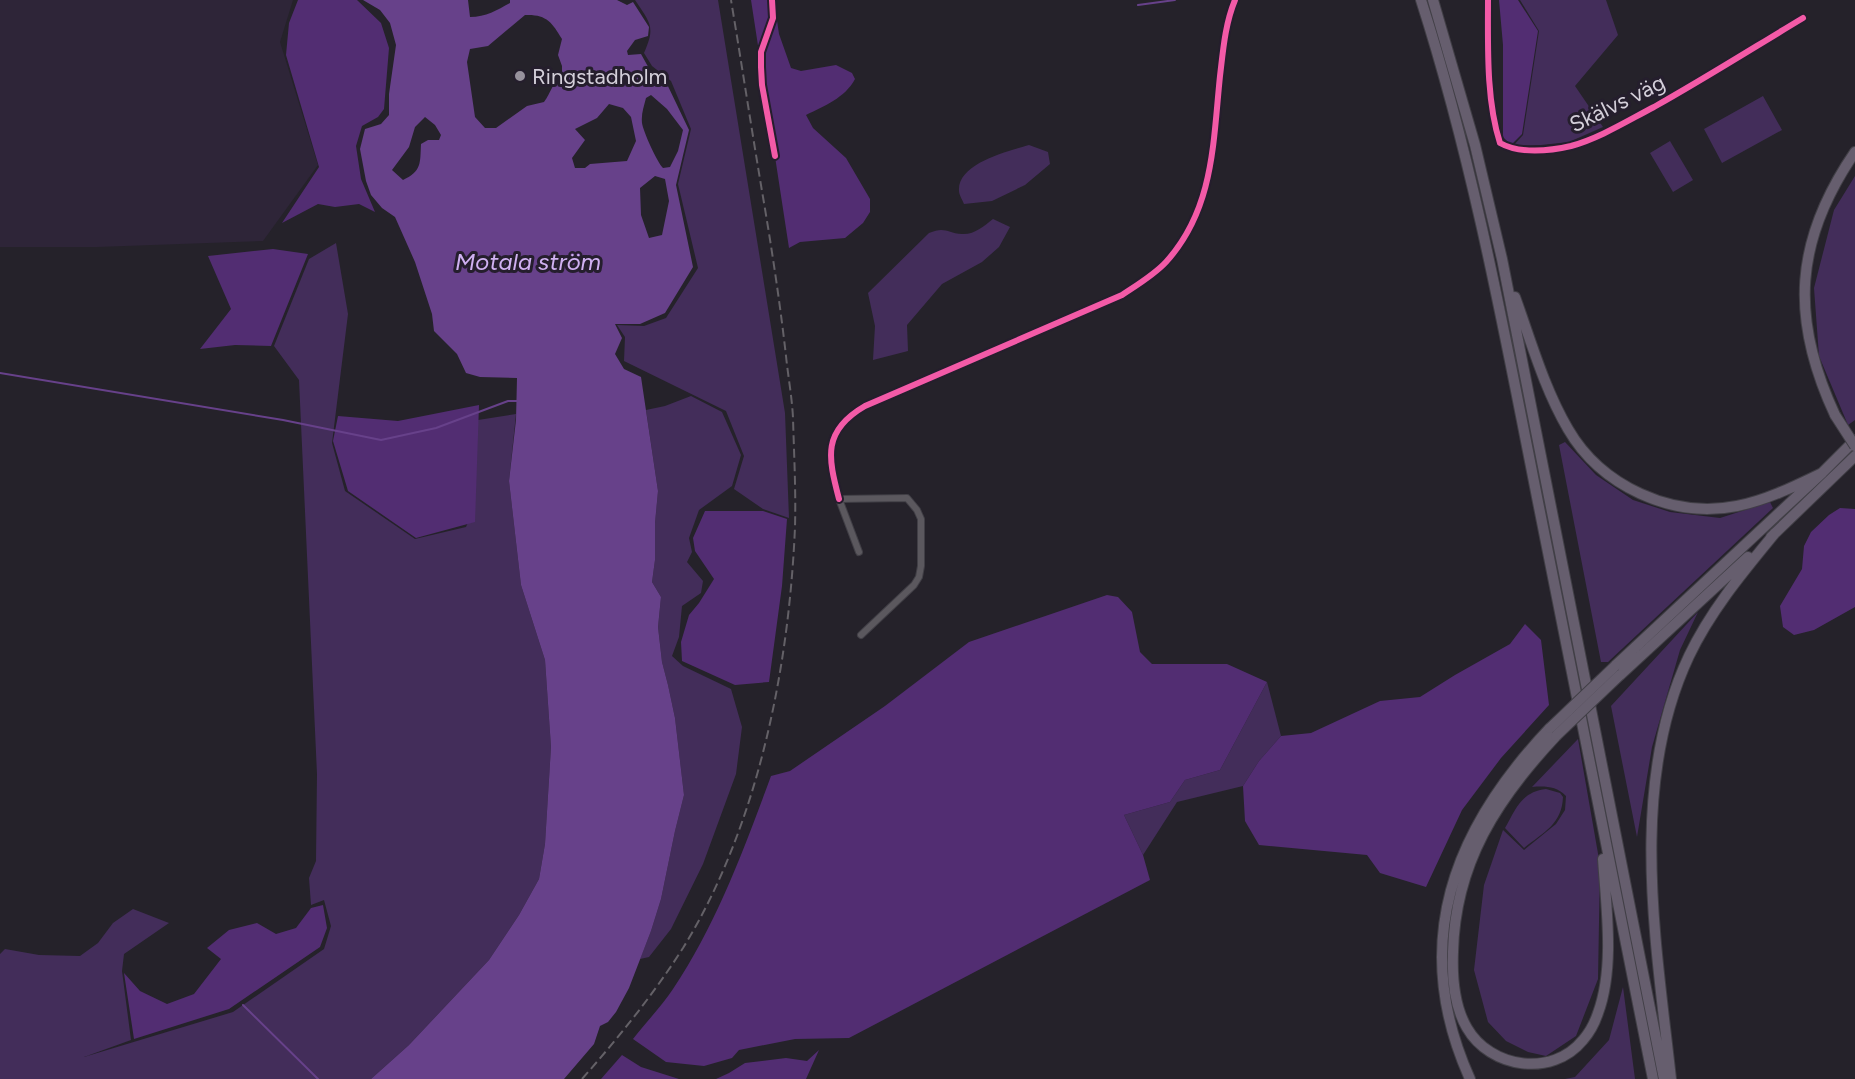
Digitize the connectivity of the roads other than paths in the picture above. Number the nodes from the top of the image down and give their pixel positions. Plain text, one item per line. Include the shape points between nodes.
1 (772, 0) edge
2 (1235, 0) edge
3 (1421, 0) edge
4 (1433, 0) edge
5 (1488, 0) edge
6 (1803, 18) dead end
7 (1855, 152) edge
8 (775, 156) dead end
9 (1502, 259) junction
10 (1855, 440) edge
11 (1855, 446) edge
12 (1855, 456) edge
13 (1822, 473) junction
14 (839, 499) junction
15 (1775, 533) junction
16 (859, 552) dead end
17 (861, 635) dead end
18 (1618, 670) junction
19 (1553, 732) junction
20 (1601, 816) junction
21 (1470, 1079) edge
22 (1653, 1079) edge
23 (1664, 1079) edge
24 (1671, 1079) edge

1 - 8 street via 773,18 761,52 761,67
2 - 14 street via 1222,54 1210,175 1204,198 1188,232 1166,262 1122,295 849,415 840,426 830,454
3 - 20 highway via 1478,210
4 - 9 highway via 1475,145
5 - 6 street, Skälvs väg via 1494,125 1500,143 1510,149 1571,146 1609,131
7 - 11 highway, bridge via 1824,206 1809,251 1804,295 1809,340 1823,388 1835,416
9 - 13 highway via 1564,422 1587,455 1616,480 1658,501 1703,509 1753,502
9 - 23 highway
10 - 13 highway
12 - 15 highway
13 - 18 highway
14 - 16 street
14 - 17 street via 907,498 921,519 919,577
15 - 18 highway
15 - 24 highway via 1736,580 1704,629 1677,685 1660,743 1653,805 1652,875
18 - 19 highway, bridge
19 - 20 highway via 1489,822 1472,855 1455,916 1453,977 1460,1011 1476,1041 1502,1059 1533,1064 1561,1057 1582,1041 1599,1011 1607,951
19 - 21 highway via 1504,781 1480,818 1463,851 1448,905 1443,938 1444,988 1454,1040
20 - 22 highway

